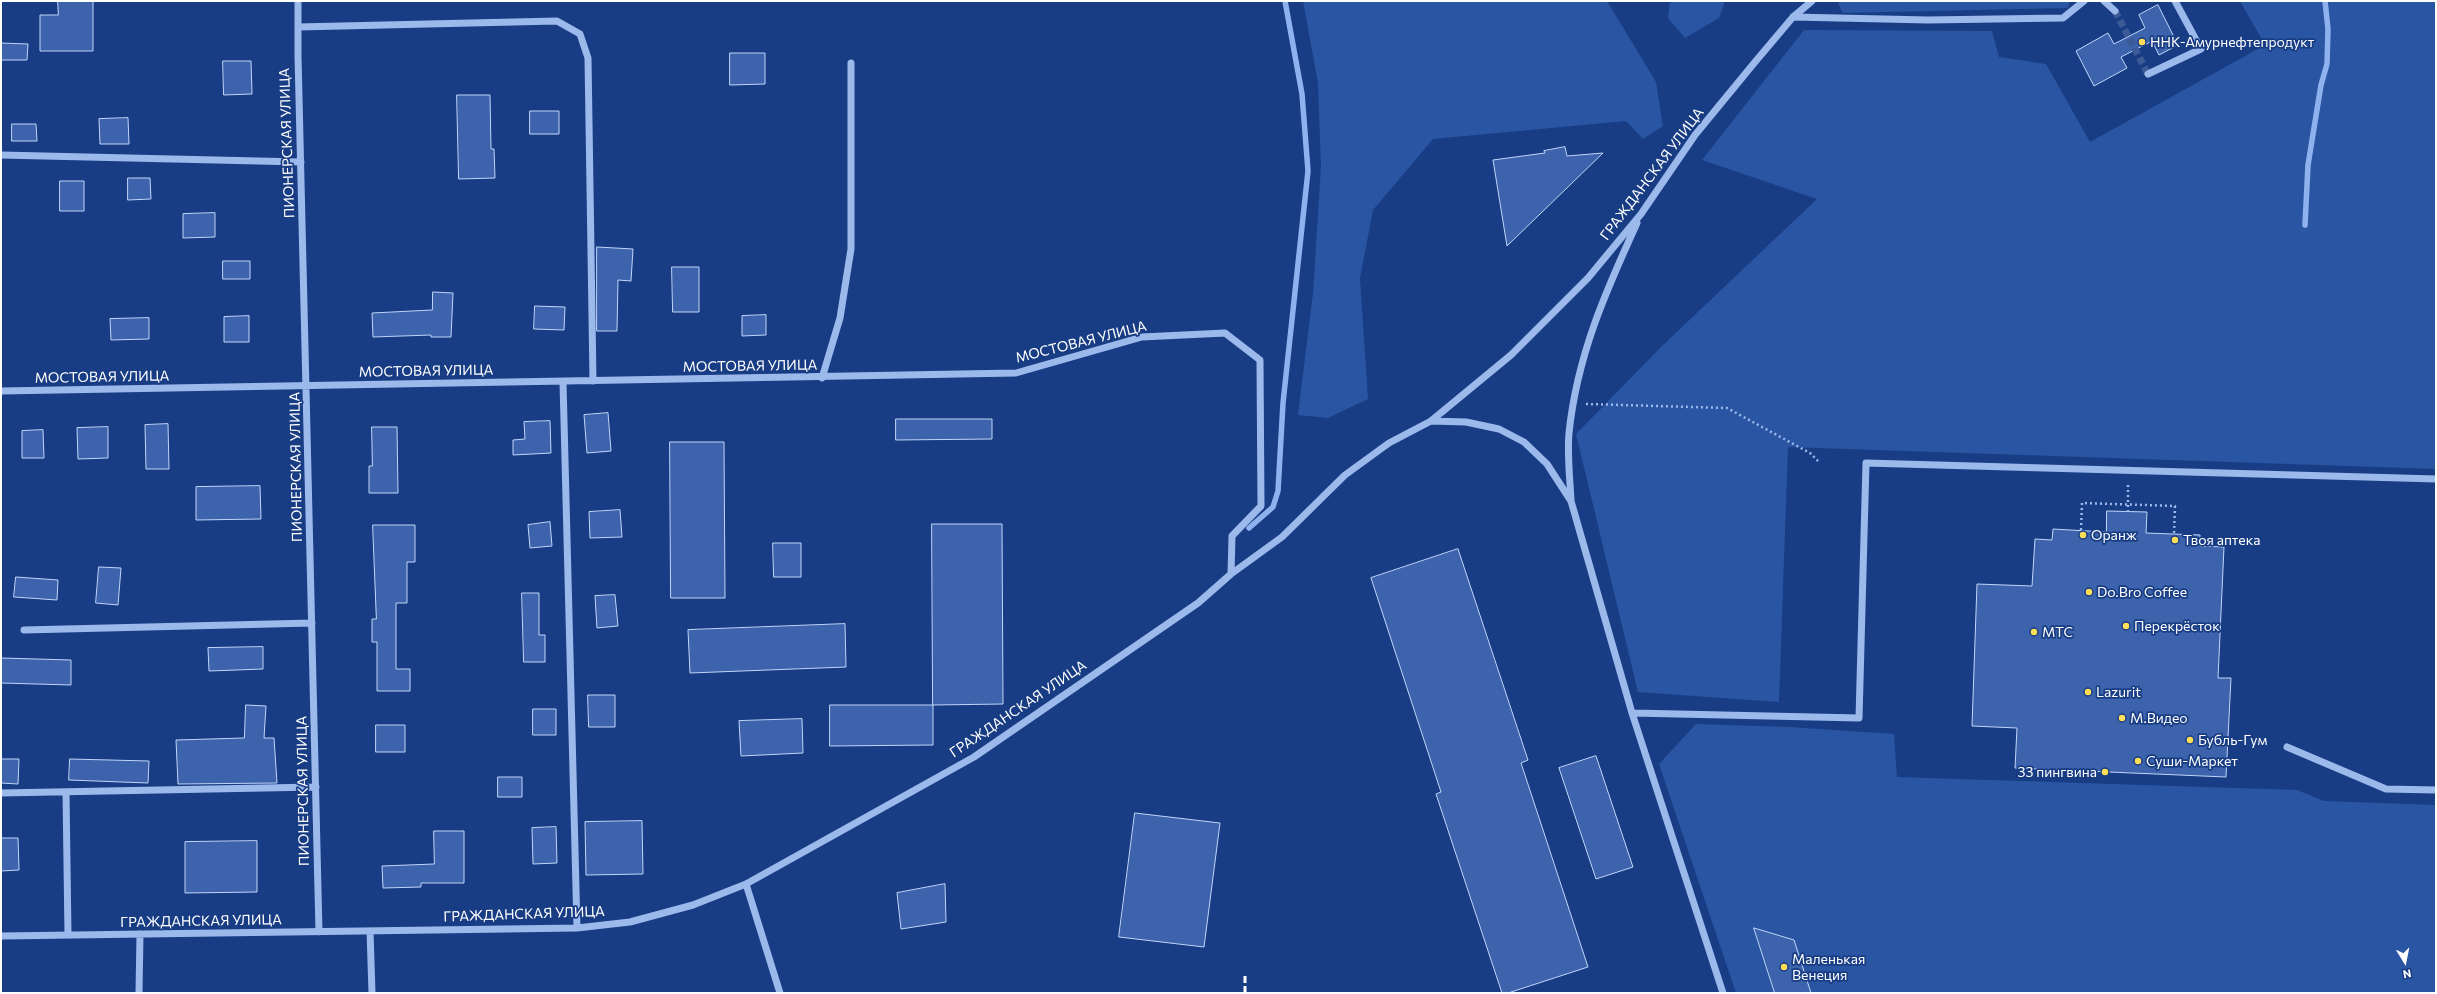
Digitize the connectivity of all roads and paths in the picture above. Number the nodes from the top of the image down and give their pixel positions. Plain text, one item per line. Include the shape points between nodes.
1 (298, 1) edge
2 (1812, 1) edge
3 (2084, 1) edge
4 (2104, 1) edge
5 (2175, 1) edge
6 (2115, 11) tunnel mouth
7 (1793, 17) junction
8 (298, 27) junction
9 (851, 63) dead end
10 (2148, 74) dead end
11 (1, 155) edge
12 (301, 162) junction
13 (1641, 214) junction
14 (822, 378) junction
15 (593, 381) junction
16 (563, 382) junction
17 (307, 386) junction
18 (1, 391) edge
19 (1574, 403) junction
20 (1431, 421) junction
21 (1818, 462) dead end
22 (2128, 472) junction
23 (2436, 479) edge
24 (1571, 501) junction
25 (2127, 505) junction
26 (2128, 512) dead end
27 (2081, 530) dead end
28 (2174, 534) dead end
29 (1231, 574) junction
30 (312, 623) junction
31 (24, 630) dead end
32 (1632, 713) junction
33 (2287, 747) dead end
34 (316, 787) junction
35 (2436, 790) edge
36 (66, 792) junction
37 (1, 793) edge
38 (746, 884) junction
39 (577, 928) junction
40 (370, 931) junction
41 (319, 932) junction
42 (140, 934) junction
43 (68, 935) junction
44 (1, 936) edge
45 (139, 993) edge
46 (372, 993) edge
47 (780, 993) edge
48 (1723, 993) edge

1 - 8 street, ПИОНЕРСКАЯ УЛИЦА
2 - 7 street, ГРАЖДАНСКАЯ УЛИЦА
3 - 7 street via 2063,18 1928,20
4 - 6 street
5 - 10 street via 2201,49
7 - 13 street, ГРАЖДАНСКАЯ УЛИЦА via 1695,135
8 - 12 street, ПИОНЕРСКАЯ УЛИЦА
8 - 15 street via 557,21 580,34 588,58
9 - 14 street via 851,249 840,318
11 - 12 street
12 - 17 street, ПИОНЕРСКАЯ УЛИЦА
13 - 19 street via 1602,299 1579,370
13 - 20 street, ГРАЖДАНСКАЯ УЛИЦА via 1588,278 1511,355
14 - 15 street, МОСТОВАЯ УЛИЦА
14 - 29 street, МОСТОВАЯ УЛИЦА via 1016,373 1142,337 1225,333 1260,360 1261,506 1232,536
15 - 16 street, МОСТОВАЯ УЛИЦА
16 - 17 street, МОСТОВАЯ УЛИЦА
16 - 39 street
17 - 18 street, МОСТОВАЯ УЛИЦА
17 - 30 street, ПИОНЕРСКАЯ УЛИЦА
19 - 21 path via 1727,408 1810,453
19 - 24 street via 1569,435
20 - 24 street via 1466,422 1499,429 1524,442 1547,464
20 - 29 street, ГРАЖДАНСКАЯ УЛИЦА via 1389,443 1345,475 1282,537
22 - 23 street
22 - 25 path
22 - 32 street via 1866,463 1859,718
24 - 32 street
25 - 26 path
25 - 27 path via 2082,503
25 - 28 path via 2175,506
29 - 38 street, ГРАЖДАНСКАЯ УЛИЦА via 1198,603 974,757
30 - 31 street
30 - 34 street, ПИОНЕРСКАЯ УЛИЦА
32 - 48 street
33 - 35 street via 2386,790
34 - 36 street
34 - 41 street, ПИОНЕРСКАЯ УЛИЦА
36 - 37 street
36 - 43 street
38 - 39 street, ГРАЖДАНСКАЯ УЛИЦА via 693,905 630,922
38 - 47 street
39 - 40 street, ГРАЖДАНСКАЯ УЛИЦА
40 - 41 street, ГРАЖДАНСКАЯ УЛИЦА
40 - 46 street
41 - 42 street, ГРАЖДАНСКАЯ УЛИЦА
42 - 43 street, ГРАЖДАНСКАЯ УЛИЦА
42 - 45 street
43 - 44 street, ГРАЖДАНСКАЯ УЛИЦА

